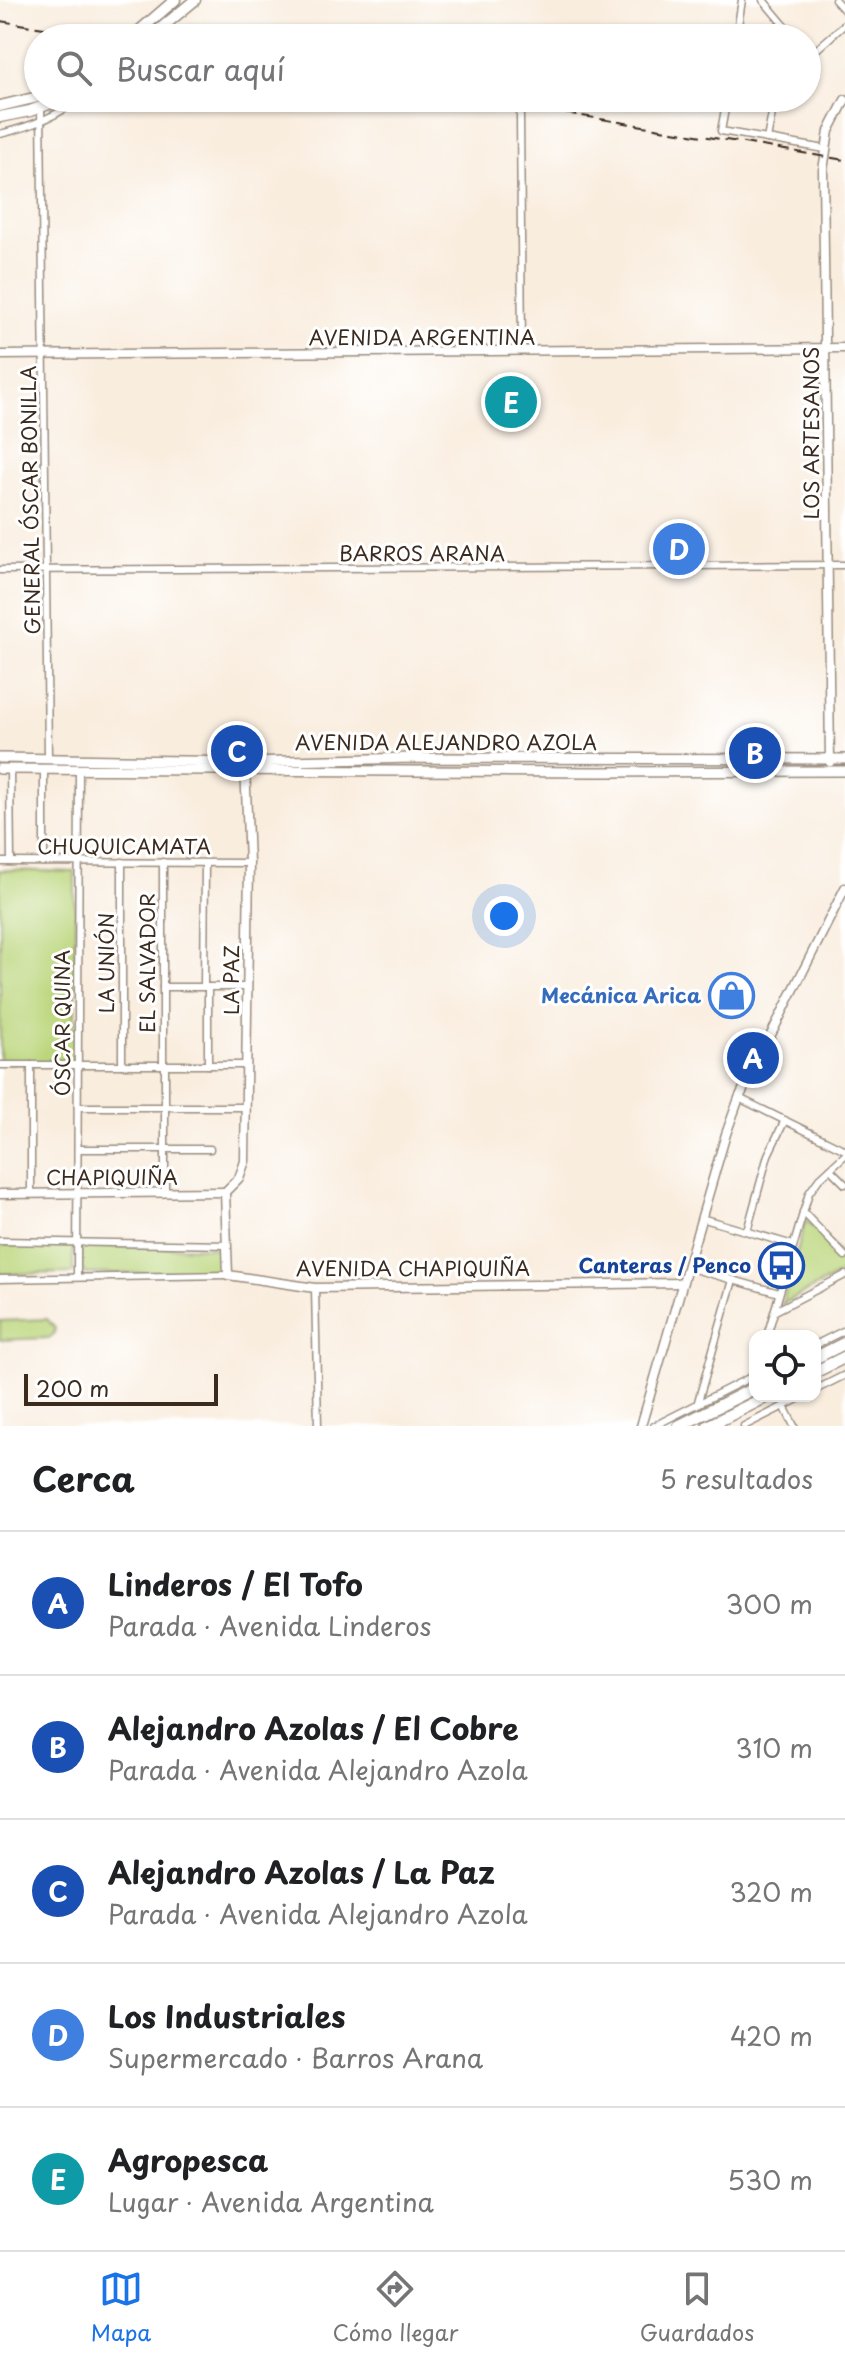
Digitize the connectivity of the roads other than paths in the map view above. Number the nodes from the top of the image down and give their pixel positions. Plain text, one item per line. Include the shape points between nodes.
1 (742, 0) edge
2 (763, 0) edge
3 (835, 0) edge
4 (185, 2) edge
5 (845, 11) edge
6 (152, 24) edge
7 (163, 24) edge
8 (738, 24) edge
9 (784, 24) edge
10 (845, 24) edge
11 (821, 44) edge
12 (845, 100) edge
13 (24, 103) edge
14 (0, 106) edge
15 (24, 107) edge
16 (41, 112) edge
17 (61, 112) edge
18 (724, 112) edge
19 (772, 112) edge
20 (520, 115) dead end
21 (0, 117) edge
22 (42, 121) junction
23 (0, 134) edge
24 (767, 139) junction
25 (825, 149) junction
26 (826, 348) junction
27 (845, 348) edge
28 (522, 352) junction
29 (0, 355) edge
30 (44, 355) junction
31 (828, 565) junction
32 (845, 565) edge
33 (0, 570) edge
34 (47, 571) junction
35 (0, 758) edge
36 (48, 758) junction
37 (845, 759) edge
38 (830, 760) junction
39 (245, 766) junction
40 (5, 769) edge
41 (44, 769) junction
42 (79, 769) junction
43 (829, 771) junction
44 (845, 771) edge
45 (0, 862) edge
46 (11, 862) junction
47 (44, 862) junction
48 (79, 862) junction
49 (122, 862) junction
50 (163, 862) junction
51 (205, 863) junction
52 (249, 863) junction
53 (845, 888) edge
54 (163, 987) junction
55 (206, 987) junction
56 (247, 987) junction
57 (0, 1065) edge
58 (31, 1065) junction
59 (78, 1065) junction
60 (122, 1065) junction
61 (164, 1065) junction
62 (208, 1065) junction
63 (246, 1065) junction
64 (739, 1098) junction
65 (78, 1107) junction
66 (165, 1107) junction
67 (246, 1107) junction
68 (785, 1120) junction
69 (78, 1149) junction
70 (165, 1149) junction
71 (210, 1149) dead end
72 (845, 1152) edge
73 (830, 1169) junction
74 (845, 1184) edge
75 (225, 1192) junction
76 (31, 1193) junction
77 (77, 1193) junction
78 (165, 1193) junction
79 (0, 1194) edge
80 (803, 1212) junction
81 (701, 1218) junction
82 (747, 1231) junction
83 (0, 1241) edge
84 (77, 1243) junction
85 (227, 1245) junction
86 (793, 1245) junction
87 (845, 1256) edge
88 (687, 1267) junction
89 (228, 1275) junction
90 (845, 1275) edge
91 (77, 1277) junction
92 (0, 1279) edge
93 (733, 1280) junction
94 (682, 1283) junction
95 (315, 1288) junction
96 (779, 1293) junction
97 (775, 1311) junction
98 (769, 1330) edge
99 (845, 1330) edge
100 (821, 1342) edge
101 (845, 1343) edge
102 (821, 1355) edge
103 (845, 1357) edge
104 (821, 1369) edge
105 (845, 1375) edge
106 (749, 1378) edge
107 (821, 1387) edge
108 (749, 1391) edge
109 (756, 1402) edge
110 (792, 1402) edge
111 (697, 1405) junction
112 (784, 1406) junction
113 (318, 1426) edge
114 (641, 1426) edge
115 (654, 1426) edge
116 (679, 1426) edge
117 (708, 1426) edge
118 (744, 1426) edge
119 (794, 1426) edge

1 - 8 street
2 - 9 street
3 - 5 street
4 - 6 main road
4 - 7 main road
10 - 11 street
12 - 25 street, LOS ARTESANOS
13 - 14 main road
15 - 21 main road
16 - 22 street, GENERAL ÓSCAR BONILLA
17 - 22 street
18 - 24 street via 721,131
19 - 24 street
20 - 28 street
22 - 23 street
22 - 30 street, GENERAL ÓSCAR BONILLA
24 - 25 street
25 - 26 street, LOS ARTESANOS
26 - 27 street, AVENIDA ARGENTINA
26 - 28 street, AVENIDA ARGENTINA
26 - 31 street, LOS ARTESANOS
28 - 30 street, AVENIDA ARGENTINA
29 - 30 street, AVENIDA ARGENTINA
30 - 34 street, GENERAL ÓSCAR BONILLA
31 - 32 street, BARROS ARANA
31 - 34 street, BARROS ARANA
31 - 38 street, LOS ARTESANOS
33 - 34 street, BARROS ARANA
34 - 36 street, GENERAL ÓSCAR BONILLA
35 - 36 main road, AVENIDA ALEJANDRO AZOLA
36 - 39 main road, AVENIDA ALEJANDRO AZOLA
37 - 38 main road, AVENIDA ALEJANDRO AZOLA
38 - 39 main road, AVENIDA ALEJANDRO AZOLA via 406,758
38 - 43 street, LOS ARTESANOS
39 - 42 main road, AVENIDA ALEJANDRO AZOLA
39 - 43 main road, AVENIDA ALEJANDRO AZOLA
39 - 52 street, LA PAZ
40 - 41 main road, AVENIDA ALEJANDRO AZOLA
40 - 46 street
41 - 42 main road, AVENIDA ALEJANDRO AZOLA
41 - 47 street
42 - 48 street, ÓSCAR QUINA
43 - 44 main road, AVENIDA ALEJANDRO AZOLA
45 - 46 street, CHUQUICAMATA
46 - 47 street, CHUQUICAMATA
47 - 48 street, CHUQUICAMATA
48 - 49 street, CHUQUICAMATA
48 - 59 street, ÓSCAR QUINA
49 - 50 street, CHUQUICAMATA
49 - 60 street, LA UNIÓN
50 - 51 street, CHUQUICAMATA
50 - 54 street, EL SALVADOR
51 - 52 street, CHUQUICAMATA
51 - 55 street
52 - 56 street, LA PAZ
53 - 64 street
54 - 55 street
54 - 61 street, EL SALVADOR
55 - 56 street
55 - 62 street
56 - 63 street, LA PAZ
57 - 58 street
58 - 59 street
58 - 76 street
59 - 60 street
59 - 65 street, ÓSCAR QUINA
60 - 61 street
61 - 62 street
61 - 66 street, EL SALVADOR
62 - 63 street
63 - 67 street, LA PAZ
64 - 68 street
64 - 81 street
65 - 66 street
65 - 69 street, ÓSCAR QUINA
66 - 67 street
66 - 70 street, EL SALVADOR
67 - 75 street, LA PAZ via 244,1167
68 - 72 street
68 - 82 street via 768,1155
69 - 70 street
69 - 77 street, ÓSCAR QUINA
70 - 71 street
70 - 78 street, EL SALVADOR
72 - 73 street
73 - 74 street
73 - 80 street via 813,1186
75 - 78 street, CHAPIQUIÑA
75 - 85 street
76 - 77 street, CHAPIQUIÑA
76 - 79 street, CHAPIQUIÑA
77 - 78 street, CHAPIQUIÑA
77 - 84 street, ÓSCAR QUINA
80 - 86 street
80 - 87 street
81 - 82 street
81 - 88 street
82 - 86 street
83 - 84 street
84 - 85 street
84 - 91 street, ÓSCAR QUINA
85 - 89 street
86 - 96 street
88 - 93 street
88 - 94 street
89 - 91 street
89 - 95 street, AVENIDA CHAPIQUIÑA
90 - 97 street
91 - 92 street
93 - 96 street
93 - 111 street
94 - 95 street, AVENIDA CHAPIQUIÑA
94 - 114 street
95 - 113 street
96 - 97 street
97 - 98 street
99 - 100 street
101 - 102 highway
103 - 104 highway
105 - 107 street
106 - 111 street
108 - 116 highway
109 - 117 highway
110 - 112 street
111 - 115 street
112 - 118 street
112 - 119 street

